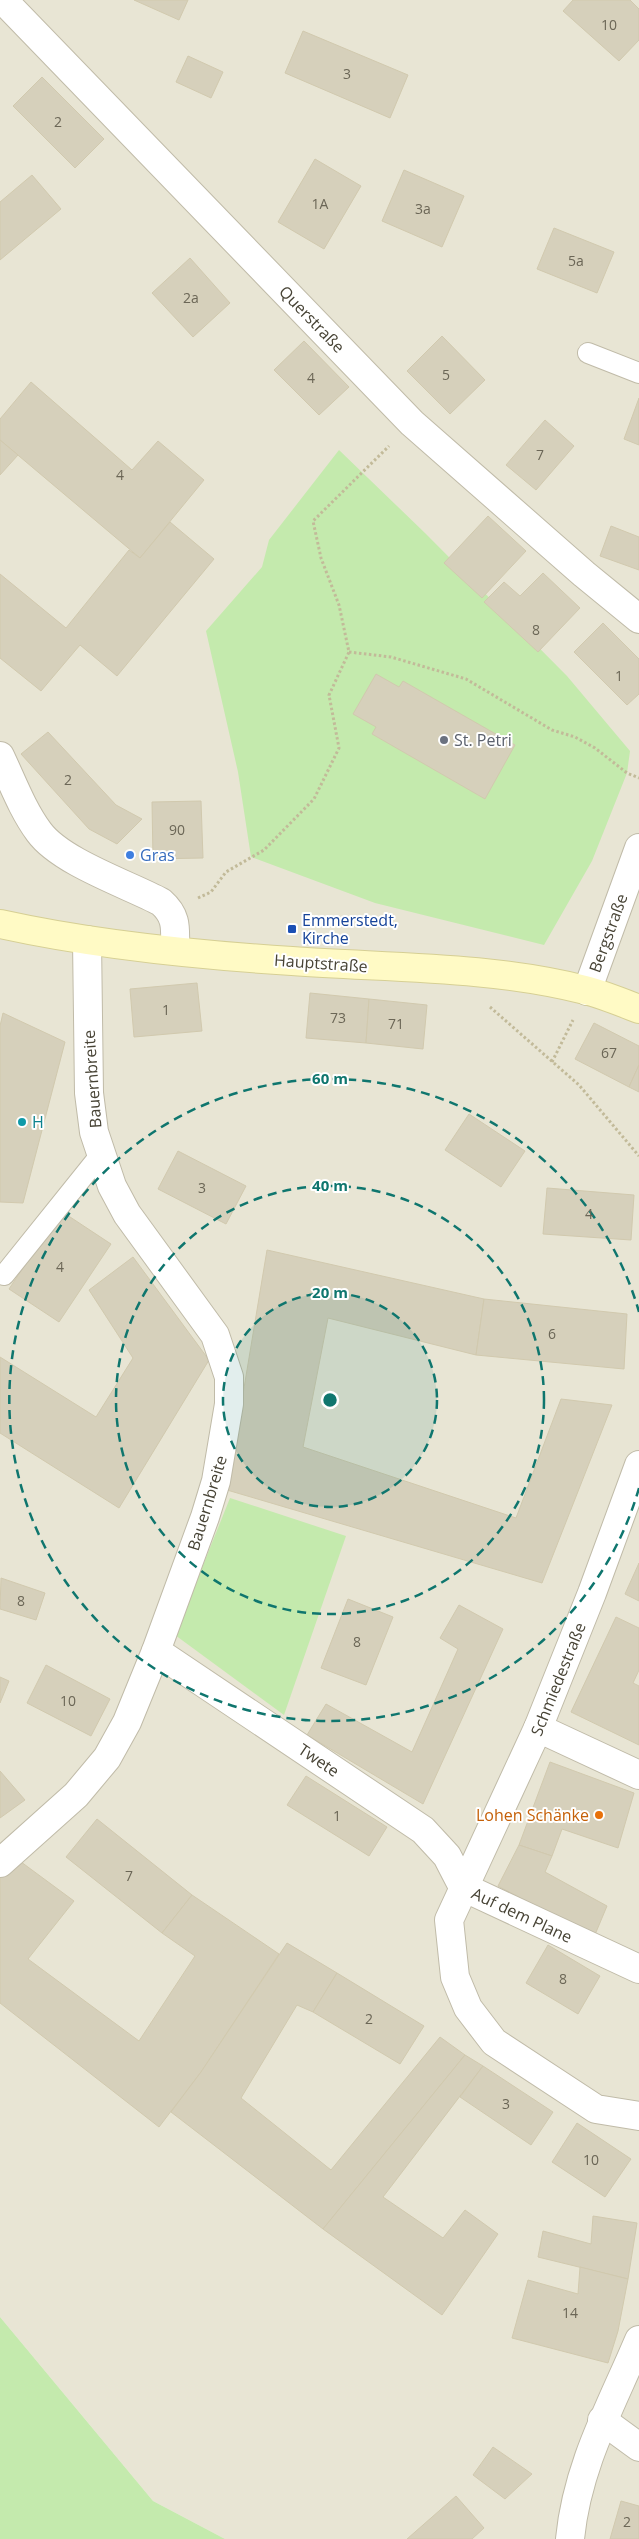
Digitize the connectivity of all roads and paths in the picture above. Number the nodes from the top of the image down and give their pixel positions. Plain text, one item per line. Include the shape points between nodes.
1 (3, 0) edge
2 (588, 354) dead end
3 (639, 373) edge
4 (412, 423) junction
5 (639, 619) edge
6 (350, 652) junction
7 (0, 756) edge
8 (639, 778) edge
9 (639, 848) edge
10 (171, 911) junction
11 (0, 924) edge
12 (87, 940) junction
13 (175, 950) junction
14 (588, 990) junction
15 (485, 1003) dead end
16 (639, 1009) edge
17 (552, 1062) junction
18 (102, 1153) junction
19 (639, 1156) edge
20 (4, 1275) dead end
21 (639, 1464) edge
22 (156, 1651) junction
23 (538, 1728) junction
24 (639, 1775) edge
25 (0, 1863) edge
26 (463, 1888) junction
27 (639, 1969) edge
28 (639, 2116) edge
29 (639, 2340) edge
30 (602, 2420) junction
31 (639, 2447) edge
32 (570, 2539) edge

1 - 4 street, Querstraße
2 - 3 lane
4 - 5 street, Querstraße
4 - 6 path via 313,520 321,558 339,605
6 - 8 path via 391,657 466,679 552,730 588,744
6 - 10 path via 329,695 340,748 314,799 264,850 226,872 211,892
7 - 10 street via 27,814 40,833 62,852 161,902
9 - 14 street, Bergstraße
10 - 13 street via 175,920
11 - 12 main road, Hauptstraße
12 - 13 main road, Hauptstraße
12 - 18 street, Bauernbreite via 89,1092 94,1132
13 - 14 main road, Hauptstraße via 520,977
14 - 16 main road, Hauptstraße
14 - 17 path
15 - 17 path
17 - 19 path via 579,1085
18 - 20 lane
18 - 22 street, Bauernbreite via 112,1186 127,1214 215,1335 229,1377 229,1404 216,1481
21 - 23 street, Schmiedestraße
22 - 25 street, Bauernbreite via 127,1722 107,1758 76,1795
22 - 26 street, Twete via 423,1830 446,1856
23 - 24 street
23 - 26 street, Schmiedestraße
26 - 27 street, Auf dem Plane
26 - 28 street, Auf dem Plane via 449,1920 455,1977 468,2008 494,2042 596,2109
29 - 30 street
30 - 31 street
30 - 32 street via 573,2512

